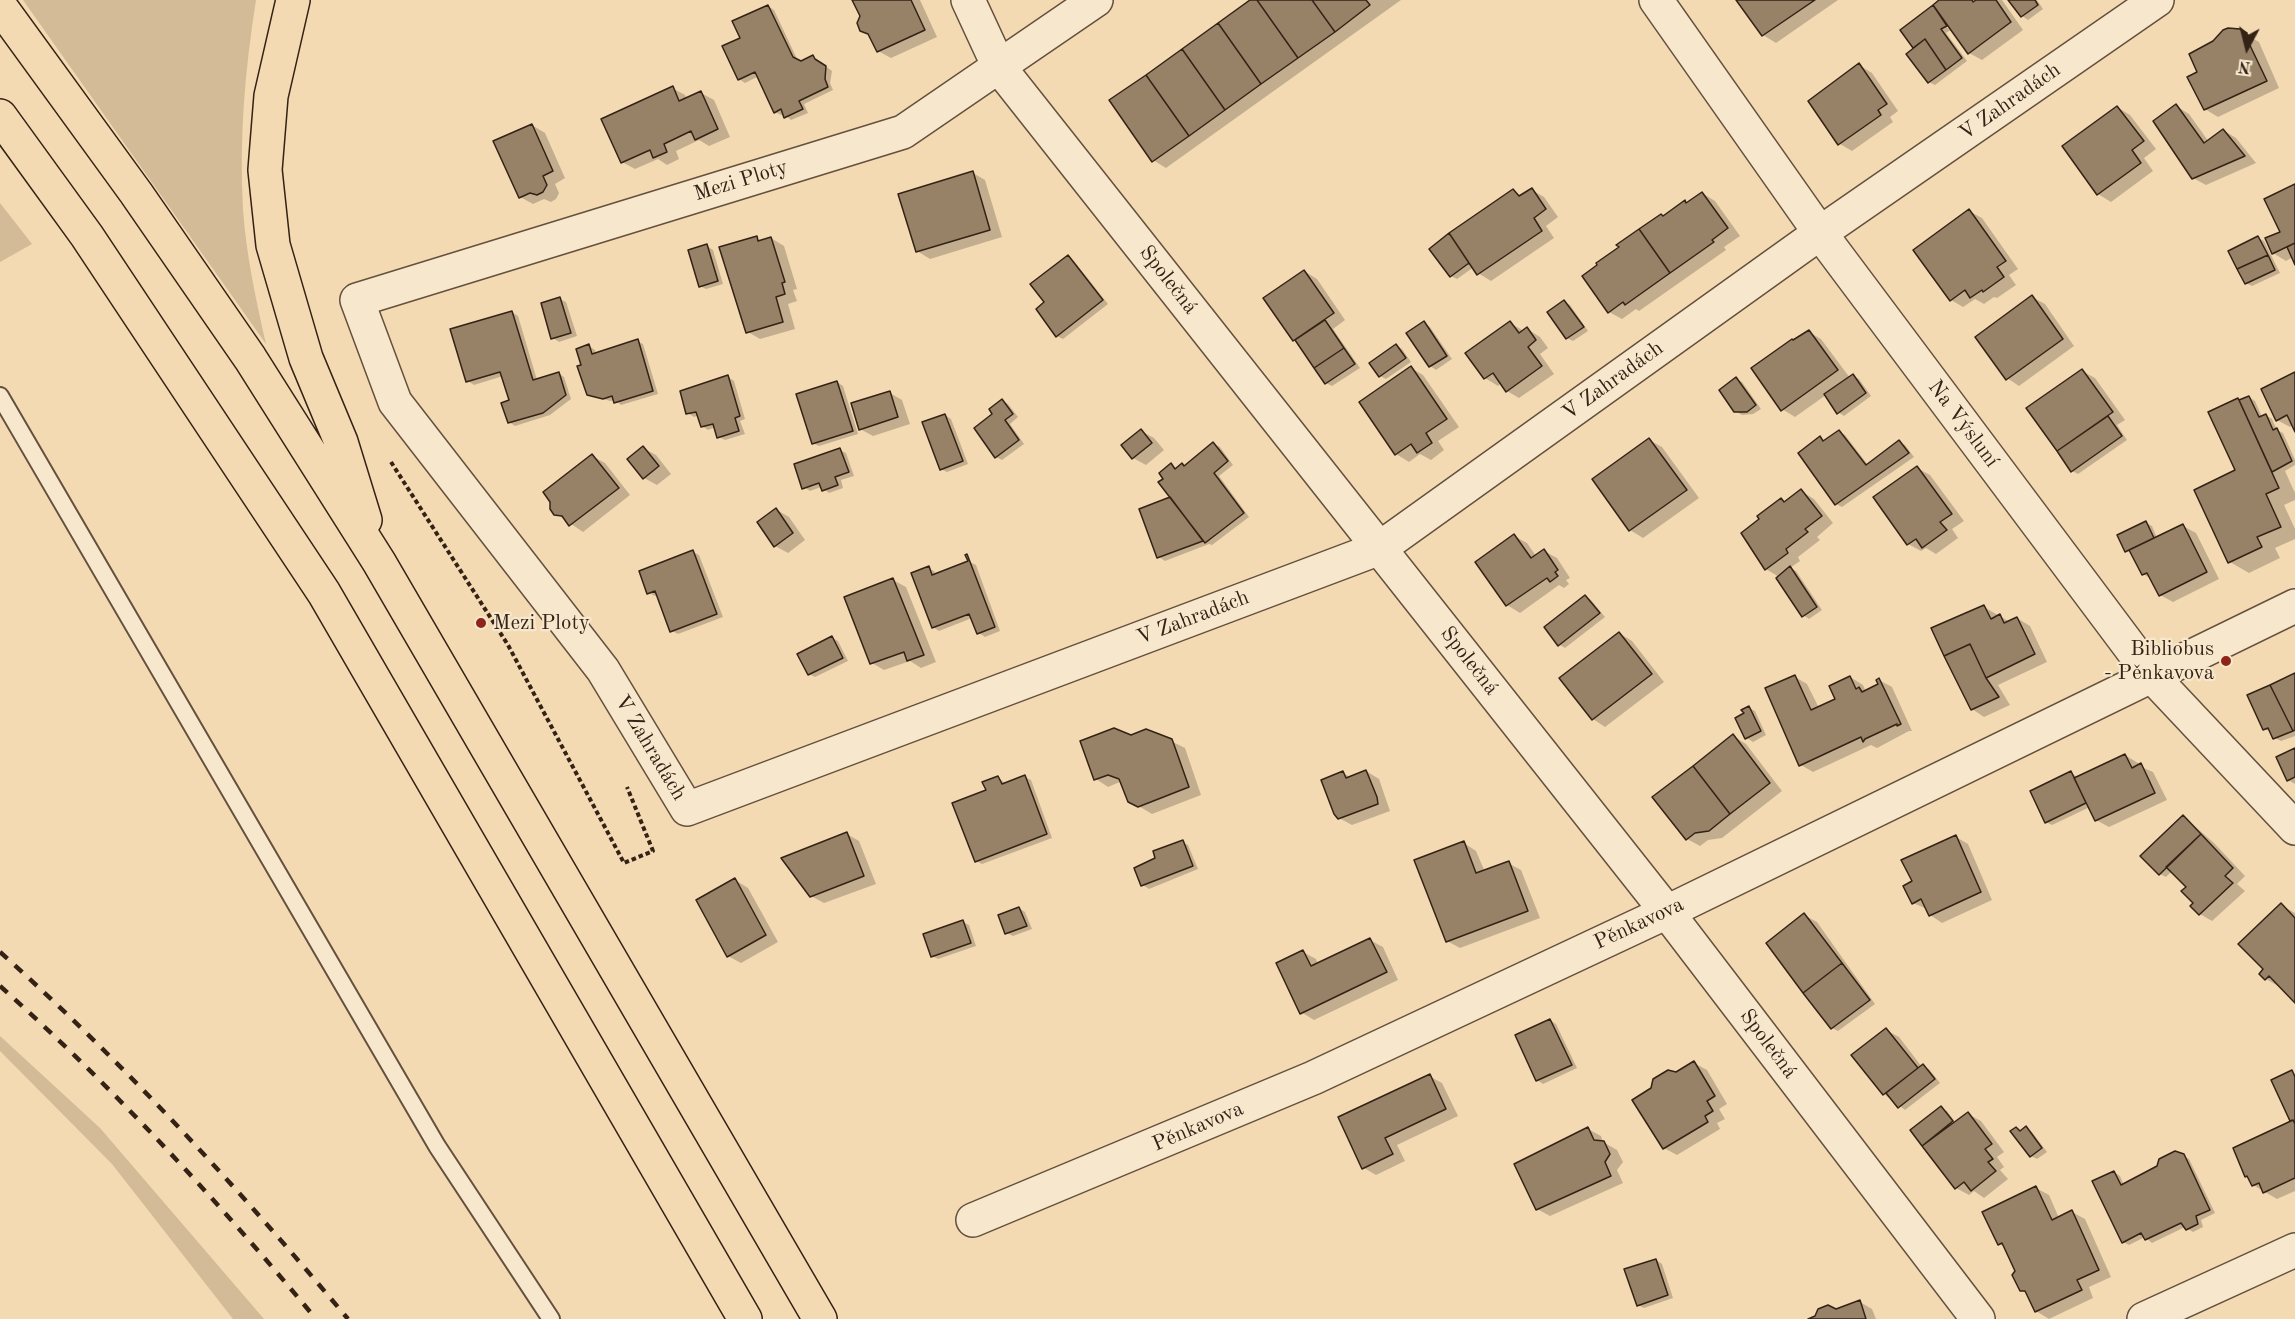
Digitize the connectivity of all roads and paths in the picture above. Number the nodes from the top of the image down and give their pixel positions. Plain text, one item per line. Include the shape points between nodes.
1 (293, 0) edge
2 (968, 0) edge
3 (1096, 0) edge
4 (1656, 0) edge
5 (2157, 0) edge
6 (0, 6) edge
7 (999, 67) junction
8 (0, 116) edge
9 (1820, 233) junction
10 (357, 300) joint
11 (0, 396) edge
12 (387, 454) dead end
13 (1380, 548) junction
14 (379, 562) junction
15 (2295, 606) edge
16 (2151, 675) junction
17 (627, 786) dead end
18 (2295, 828) edge
19 (1667, 912) junction
20 (973, 1220) dead end
21 (2295, 1250) edge
22 (551, 1319) edge
23 (746, 1319) edge
24 (820, 1319) edge
25 (1978, 1319) edge
26 (2144, 1319) edge

1 - 14 highway via 271,96 265,170 273,244 306,358 341,442
2 - 7 street, Společná
3 - 7 street, Mezi Ploty
4 - 9 street, Na Výsluní
5 - 9 street, V Zahradách
6 - 14 highway via 250,358
7 - 10 street, Mezi Ploty via 903,132
7 - 13 street, Společná
8 - 23 highway via 87,236 324,593
9 - 13 street, V Zahradách
9 - 16 street, Na Výsluní
10 - 13 street, V Zahradách via 395,402 603,670 687,809
11 - 22 lane via 437,1146
12 - 17 path via 508,645 624,863 653,851
13 - 19 street, Společná
14 - 24 highway
15 - 16 street, Pěnkavova
16 - 18 street, Na Výsluní
16 - 19 street, Pěnkavova
19 - 20 street, Pěnkavova via 1313,1078
19 - 25 street, Společná
21 - 26 street

